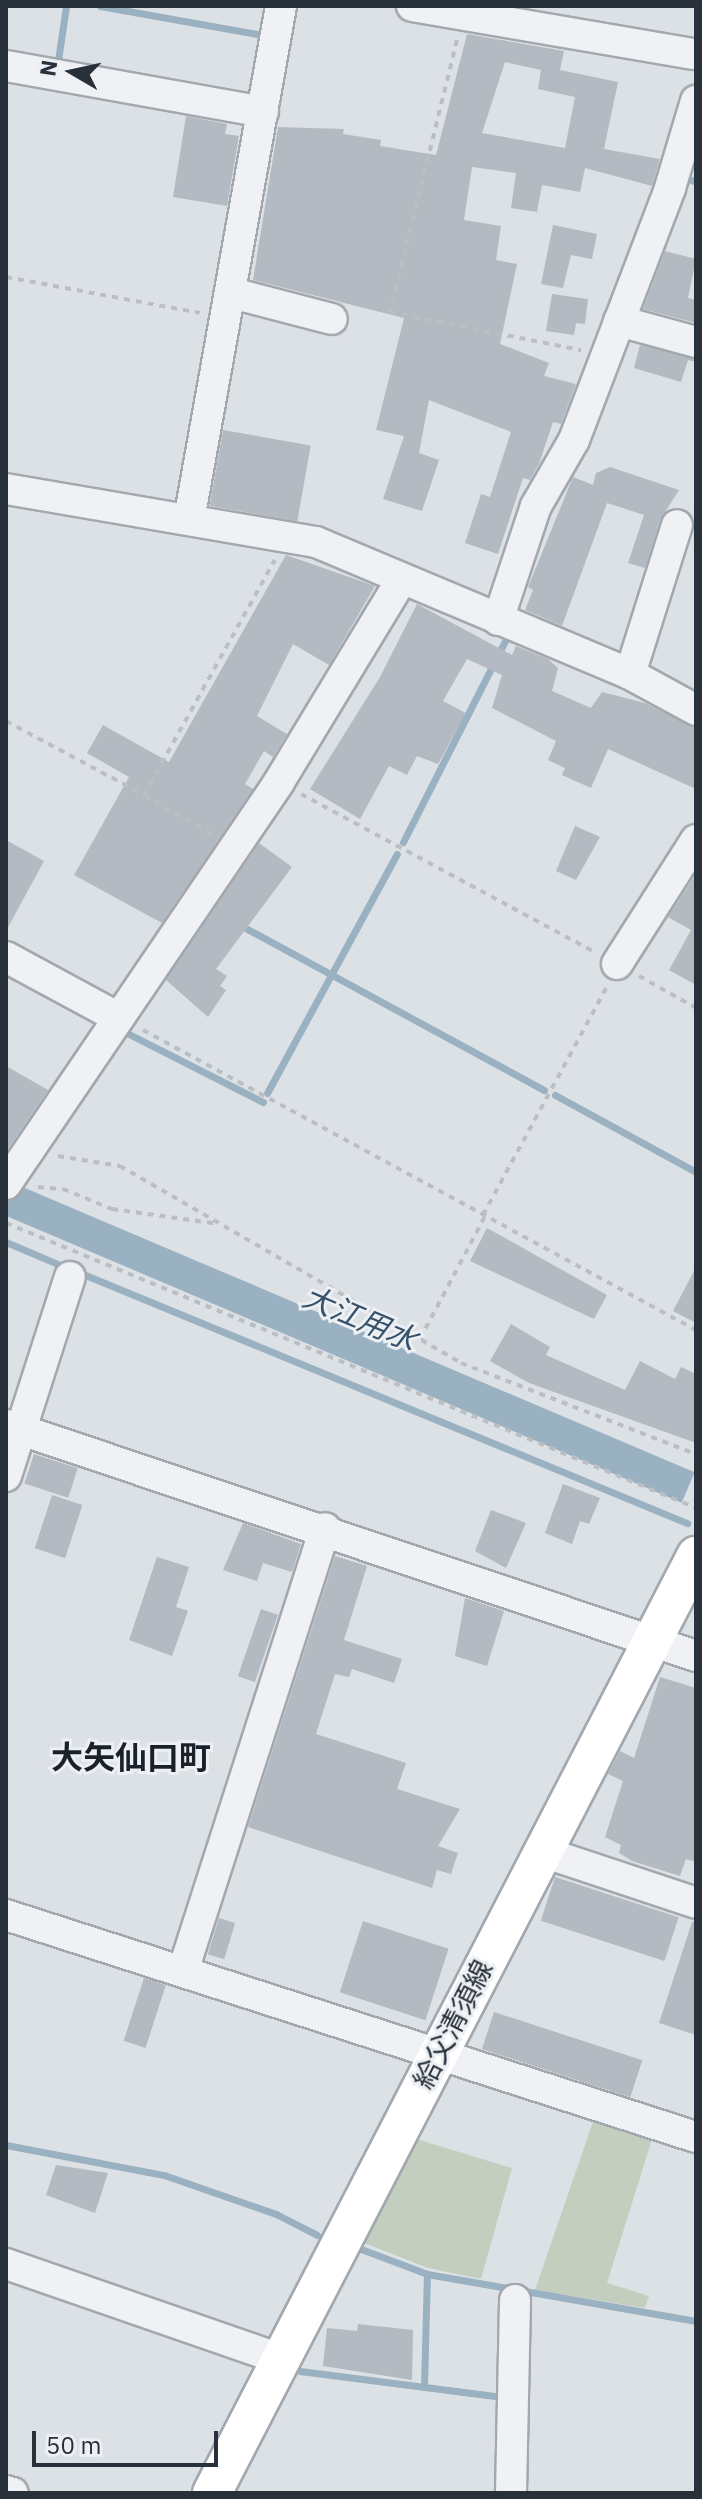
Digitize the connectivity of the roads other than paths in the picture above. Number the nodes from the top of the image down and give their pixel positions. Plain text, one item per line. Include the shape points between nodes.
1 (281, 6) edge
2 (412, 6) edge
3 (695, 53) edge
4 (6, 66) edge
5 (696, 101) edge
6 (263, 112) junction
7 (683, 190) edge
8 (230, 306) junction
9 (332, 319) dead end
10 (619, 321) junction
11 (696, 342) edge
12 (6, 489) edge
13 (189, 520) junction
14 (677, 525) dead end
15 (400, 582) junction
16 (498, 620) junction
17 (630, 674) junction
18 (696, 710) edge
19 (696, 840) edge
20 (6, 957) edge
21 (618, 965) road end
22 (119, 1018) junction
23 (11, 1176) edge
24 (70, 1277) dead end
25 (13, 1428) edge
26 (6, 1476) edge
27 (325, 1528) junction
28 (696, 1556) edge
29 (652, 1640) junction
30 (696, 1656) edge
31 (543, 1852) junction
32 (696, 1903) edge
33 (6, 1915) edge
34 (183, 1971) junction
35 (439, 2053) junction
36 (696, 2137) edge
37 (6, 2264) edge
38 (515, 2300) dead end
39 (281, 2359) junction
40 (6, 2491) edge
41 (13, 2493) edge
42 (212, 2493) edge
43 (511, 2493) edge

1 - 6 street
2 - 3 street
4 - 6 street
5 - 7 street
6 - 8 street
7 - 10 street
8 - 9 street
8 - 13 street
10 - 11 street
10 - 16 street via 574,440 536,506
12 - 13 street
13 - 15 street via 316,542
14 - 17 street
15 - 16 street
15 - 22 street via 279,782
16 - 17 street
17 - 18 street
19 - 21 street
20 - 22 street
22 - 23 street
24 - 25 street
25 - 26 street
25 - 27 street
27 - 29 street
27 - 34 street
28 - 29 main road, 給父清須線
29 - 30 street
29 - 31 main road, 給父清須線
31 - 32 street
31 - 35 main road, 給父清須線
33 - 34 street
34 - 35 street
35 - 36 street
35 - 39 main road, 給父清須線
37 - 39 street
38 - 43 street
39 - 42 main road, 給父清須線
40 - 41 street

